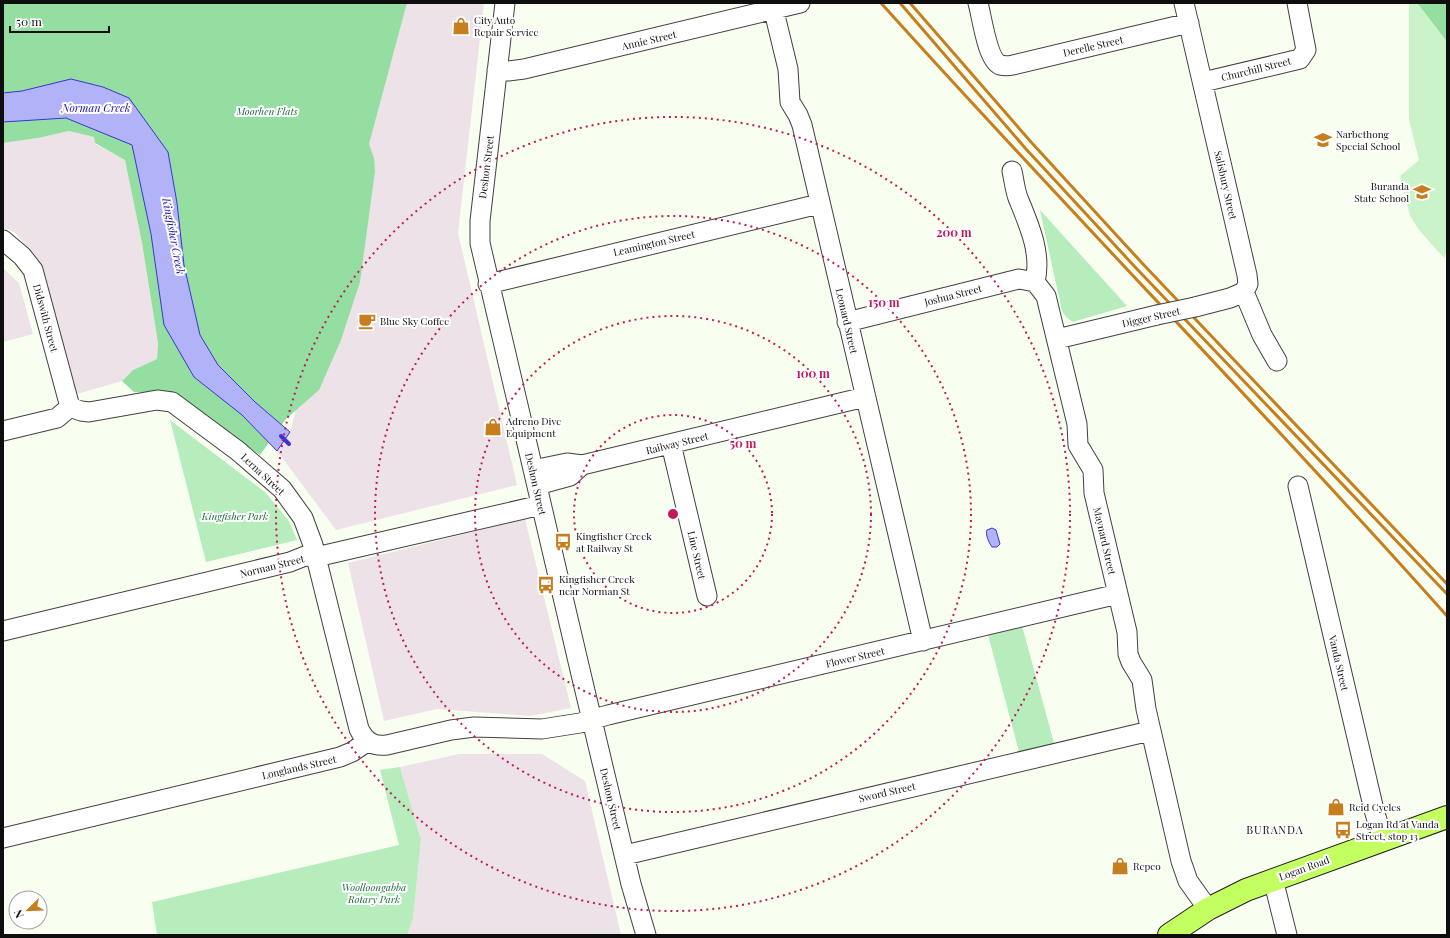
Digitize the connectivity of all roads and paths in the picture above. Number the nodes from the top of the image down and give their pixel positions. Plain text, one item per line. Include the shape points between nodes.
1 (505, 3) edge
2 (800, 3) edge
3 (978, 3) edge
4 (1184, 3) edge
5 (1297, 3) edge
6 (773, 7) edge
7 (1189, 23) junction
8 (497, 70) junction
9 (1203, 82) junction
10 (1012, 171) dead end
11 (820, 204) junction
12 (3, 240) edge
13 (1035, 282) junction
14 (488, 284) junction
15 (1244, 292) junction
16 (847, 322) junction
17 (1057, 339) junction
18 (1277, 361) dead end
19 (865, 397) junction
20 (70, 407) junction
21 (3, 431) edge
22 (671, 444) junction
23 (535, 477) junction
24 (1298, 486) dead end
25 (541, 505) junction
26 (316, 557) junction
27 (1118, 594) junction
28 (707, 596) dead end
29 (3, 631) edge
30 (923, 641) junction
31 (592, 719) junction
32 (1150, 731) junction
33 (368, 741) junction
34 (1447, 817) edge
35 (3, 838) edge
36 (1383, 840) junction
37 (624, 855) junction
38 (1273, 879) junction
39 (1208, 909) junction
40 (646, 935) edge
41 (1169, 935) edge
42 (1287, 935) edge

1 - 8 street, Deshon Street
2 - 6 street, Annie Street
3 - 7 street, Derelle Street via 989,48 997,62 1003,66
4 - 7 street, Salisbury Street
5 - 9 street, Churchill Street via 1306,50 1300,59
6 - 8 street, Annie Street via 524,69
6 - 11 street, Leonard Street via 789,76 790,102 800,119
7 - 9 street, Salisbury Street
8 - 14 street, Deshon Street via 479,232
9 - 15 street, Salisbury Street via 1247,275 1248,284
10 - 13 street via 1036,253 1038,271
11 - 14 street, Leamington Street
11 - 16 street, Leonard Street
12 - 20 street, Didswith Street via 34,270
13 - 16 street, Joshua Street via 1020,279
13 - 17 street, Maynard Street via 1046,296
14 - 23 street, Deshon Street
15 - 17 street, Digger Street, bridge via 1230,298
15 - 18 street via 1262,335
16 - 19 street, Leonard Street
17 - 27 street, Maynard Street via 1077,424 1078,445 1093,470 1094,493
19 - 22 street, Railway Street
19 - 30 street, Leonard Street
20 - 21 street via 57,418
20 - 26 street, Lerna Street via 89,412 157,400 172,402 238,451 282,489 303,518
22 - 23 street, Railway Street via 582,465 570,476
22 - 28 street, Line Street
23 - 25 street, Deshon Street
24 - 36 street, Vanda Street
25 - 26 street, Norman Street
25 - 31 street, Deshon Street
26 - 29 street, Norman Street via 305,556 290,562
26 - 33 street, Lerna Street via 359,729
27 - 30 street, Flower Street
27 - 32 street, Maynard Street via 1127,632 1128,654 1142,680
30 - 31 street, Flower Street
31 - 33 street via 542,729 474,727 450,730 382,746
31 - 37 street, Deshon Street
32 - 37 street, Sword Street
32 - 39 street, Maynard Street via 1184,872
33 - 35 street, Longlands Street via 340,757
34 - 36 main road, Logan Road
36 - 38 main road, Logan Road
37 - 40 street, Deshon Street
38 - 39 main road, Logan Road
38 - 42 street
39 - 41 main road, Logan Road

